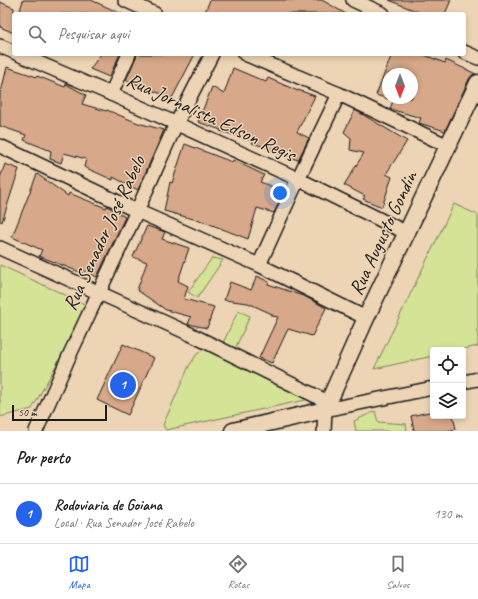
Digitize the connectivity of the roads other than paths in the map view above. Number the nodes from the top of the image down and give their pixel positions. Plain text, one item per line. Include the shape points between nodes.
1 (125, 0) edge
2 (353, 0) edge
3 (151, 10) edge
4 (379, 12) edge
5 (0, 46) edge
6 (12, 51) edge
7 (466, 53) edge
8 (23, 56) edge
9 (128, 56) edge
10 (211, 56) edge
11 (250, 56) edge
12 (478, 58) edge
13 (478, 83) edge
14 (111, 94) junction
15 (339, 94) junction
16 (176, 124) junction
17 (0, 146) edge
18 (448, 146) junction
19 (298, 179) junction
20 (137, 211) junction
21 (407, 233) junction
22 (0, 248) edge
23 (259, 265) junction
24 (99, 293) junction
25 (366, 318) junction
26 (478, 379) edge
27 (466, 381) edge
28 (430, 389) edge
29 (327, 406) junction
30 (36, 431) edge
31 (233, 431) edge
32 (324, 431) edge

1 - 3 street
2 - 4 street
5 - 6 street
7 - 12 street
8 - 14 street, Rua Jornalista Edson Regis
9 - 14 street
10 - 16 street, Rua Senador José Rabelo
11 - 15 street
13 - 18 street, Rua Augusto Gondin
14 - 16 street, Rua Jornalista Edson Regis
15 - 18 street
15 - 19 street
16 - 19 street, Rua Jornalista Edson Regis
16 - 20 street, Rua Senador José Rabelo
17 - 20 street
18 - 21 street, Rua Augusto Gondin
19 - 21 street, Rua Jornalista Edson Regis
19 - 23 street
20 - 23 street
20 - 24 street, Rua Senador José Rabelo
21 - 25 street, Rua Augusto Gondin
22 - 24 street
23 - 25 street
24 - 29 street via 190,334
24 - 30 street, Rua Senador José Rabelo
25 - 29 street, Rua Augusto Gondin
26 - 27 street
28 - 29 street
29 - 31 street
29 - 32 street

